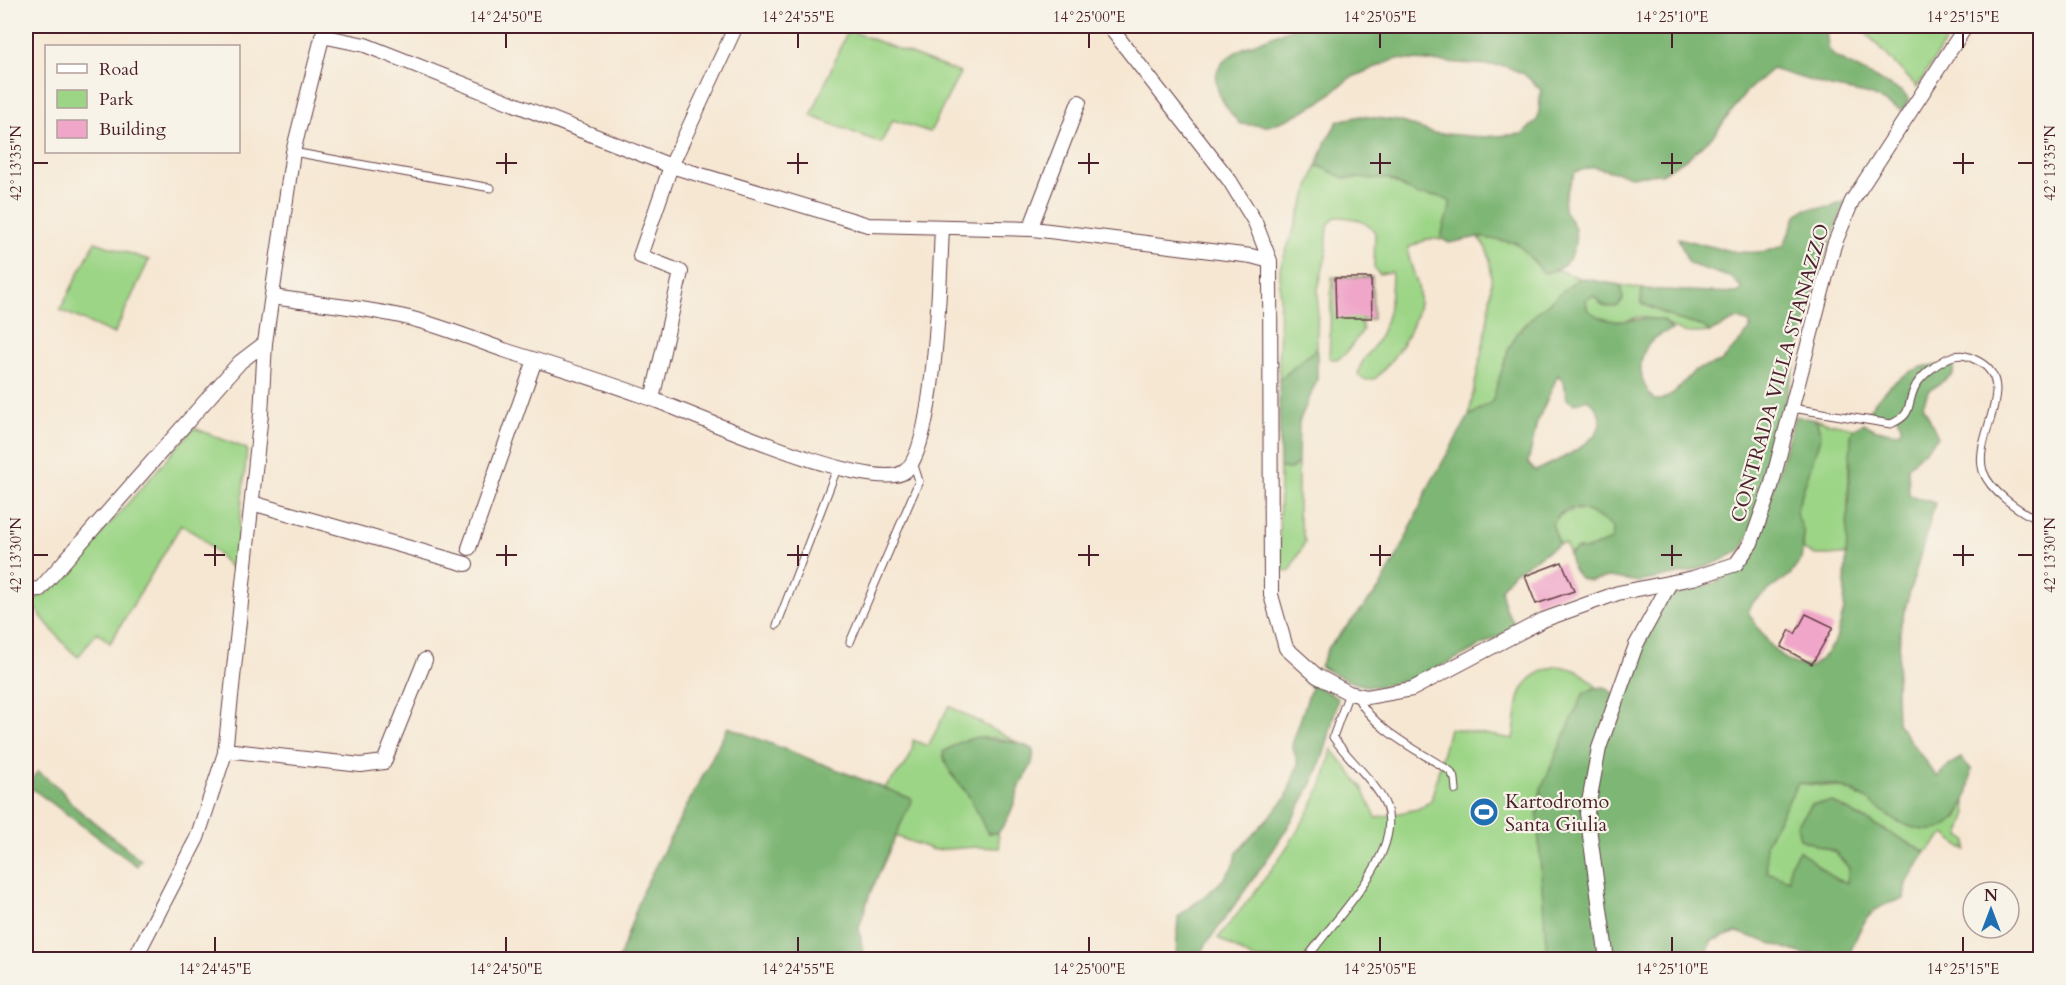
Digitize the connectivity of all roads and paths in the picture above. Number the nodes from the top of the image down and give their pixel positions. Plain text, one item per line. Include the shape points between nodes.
1 (736, 26) edge
2 (1108, 26) edge
3 (1966, 26) edge
4 (324, 31) edge
5 (1079, 102) dead end
6 (293, 152) junction
7 (670, 166) junction
8 (490, 188) dead end
9 (942, 226) junction
10 (1030, 229) junction
11 (1270, 261) junction
12 (273, 297) junction
13 (265, 343) junction
14 (535, 360) junction
15 (652, 399) junction
16 (1792, 408) junction
17 (913, 462) junction
18 (838, 466) junction
19 (252, 503) junction
20 (2040, 520) edge
21 (469, 548) dead end
22 (466, 564) dead end
23 (1670, 583) junction
24 (26, 590) edge
25 (777, 625) dead end
26 (850, 642) dead end
27 (426, 660) dead end
28 (1353, 694) junction
29 (225, 750) junction
30 (1456, 790) dead end
31 (134, 960) edge
32 (1306, 960) edge
33 (1607, 960) edge

1 - 7 street
2 - 11 street via 1230,181 1255,222
3 - 16 street, CONTRADA VILLA STANAZZO via 1852,201 1834,245
4 - 6 street
4 - 7 street
5 - 10 street
6 - 8 lane
6 - 12 street
7 - 9 street via 868,225
7 - 15 street via 640,256 681,272
9 - 10 street
9 - 17 street via 925,430
10 - 11 street
11 - 28 street via 1271,596 1286,648 1317,676
12 - 13 street
12 - 14 street via 408,318
13 - 19 street
13 - 24 street via 240,362 40,589
14 - 15 street
14 - 21 street
15 - 18 street via 794,454
16 - 20 lane via 1891,424 1911,408 1915,388 1927,372 1947,358 1970,356 1983,363 1993,377 1996,391 1980,455 1982,469 1989,484
16 - 23 street, CONTRADA VILLA STANAZZO via 1751,543 1736,564
17 - 18 street via 905,472 893,477
17 - 26 lane via 919,481
18 - 25 lane
19 - 22 street
19 - 29 street
23 - 28 street, CONTRADA VILLA STANAZZO via 1618,594 1543,620 1412,689 1367,697
23 - 33 street via 1636,645 1599,748 1587,813
27 - 29 street via 384,762 361,765
28 - 30 lane via 1373,719 1450,771
28 - 32 lane via 1333,737 1385,806 1388,838 1382,854 1331,930
29 - 31 street via 197,838

